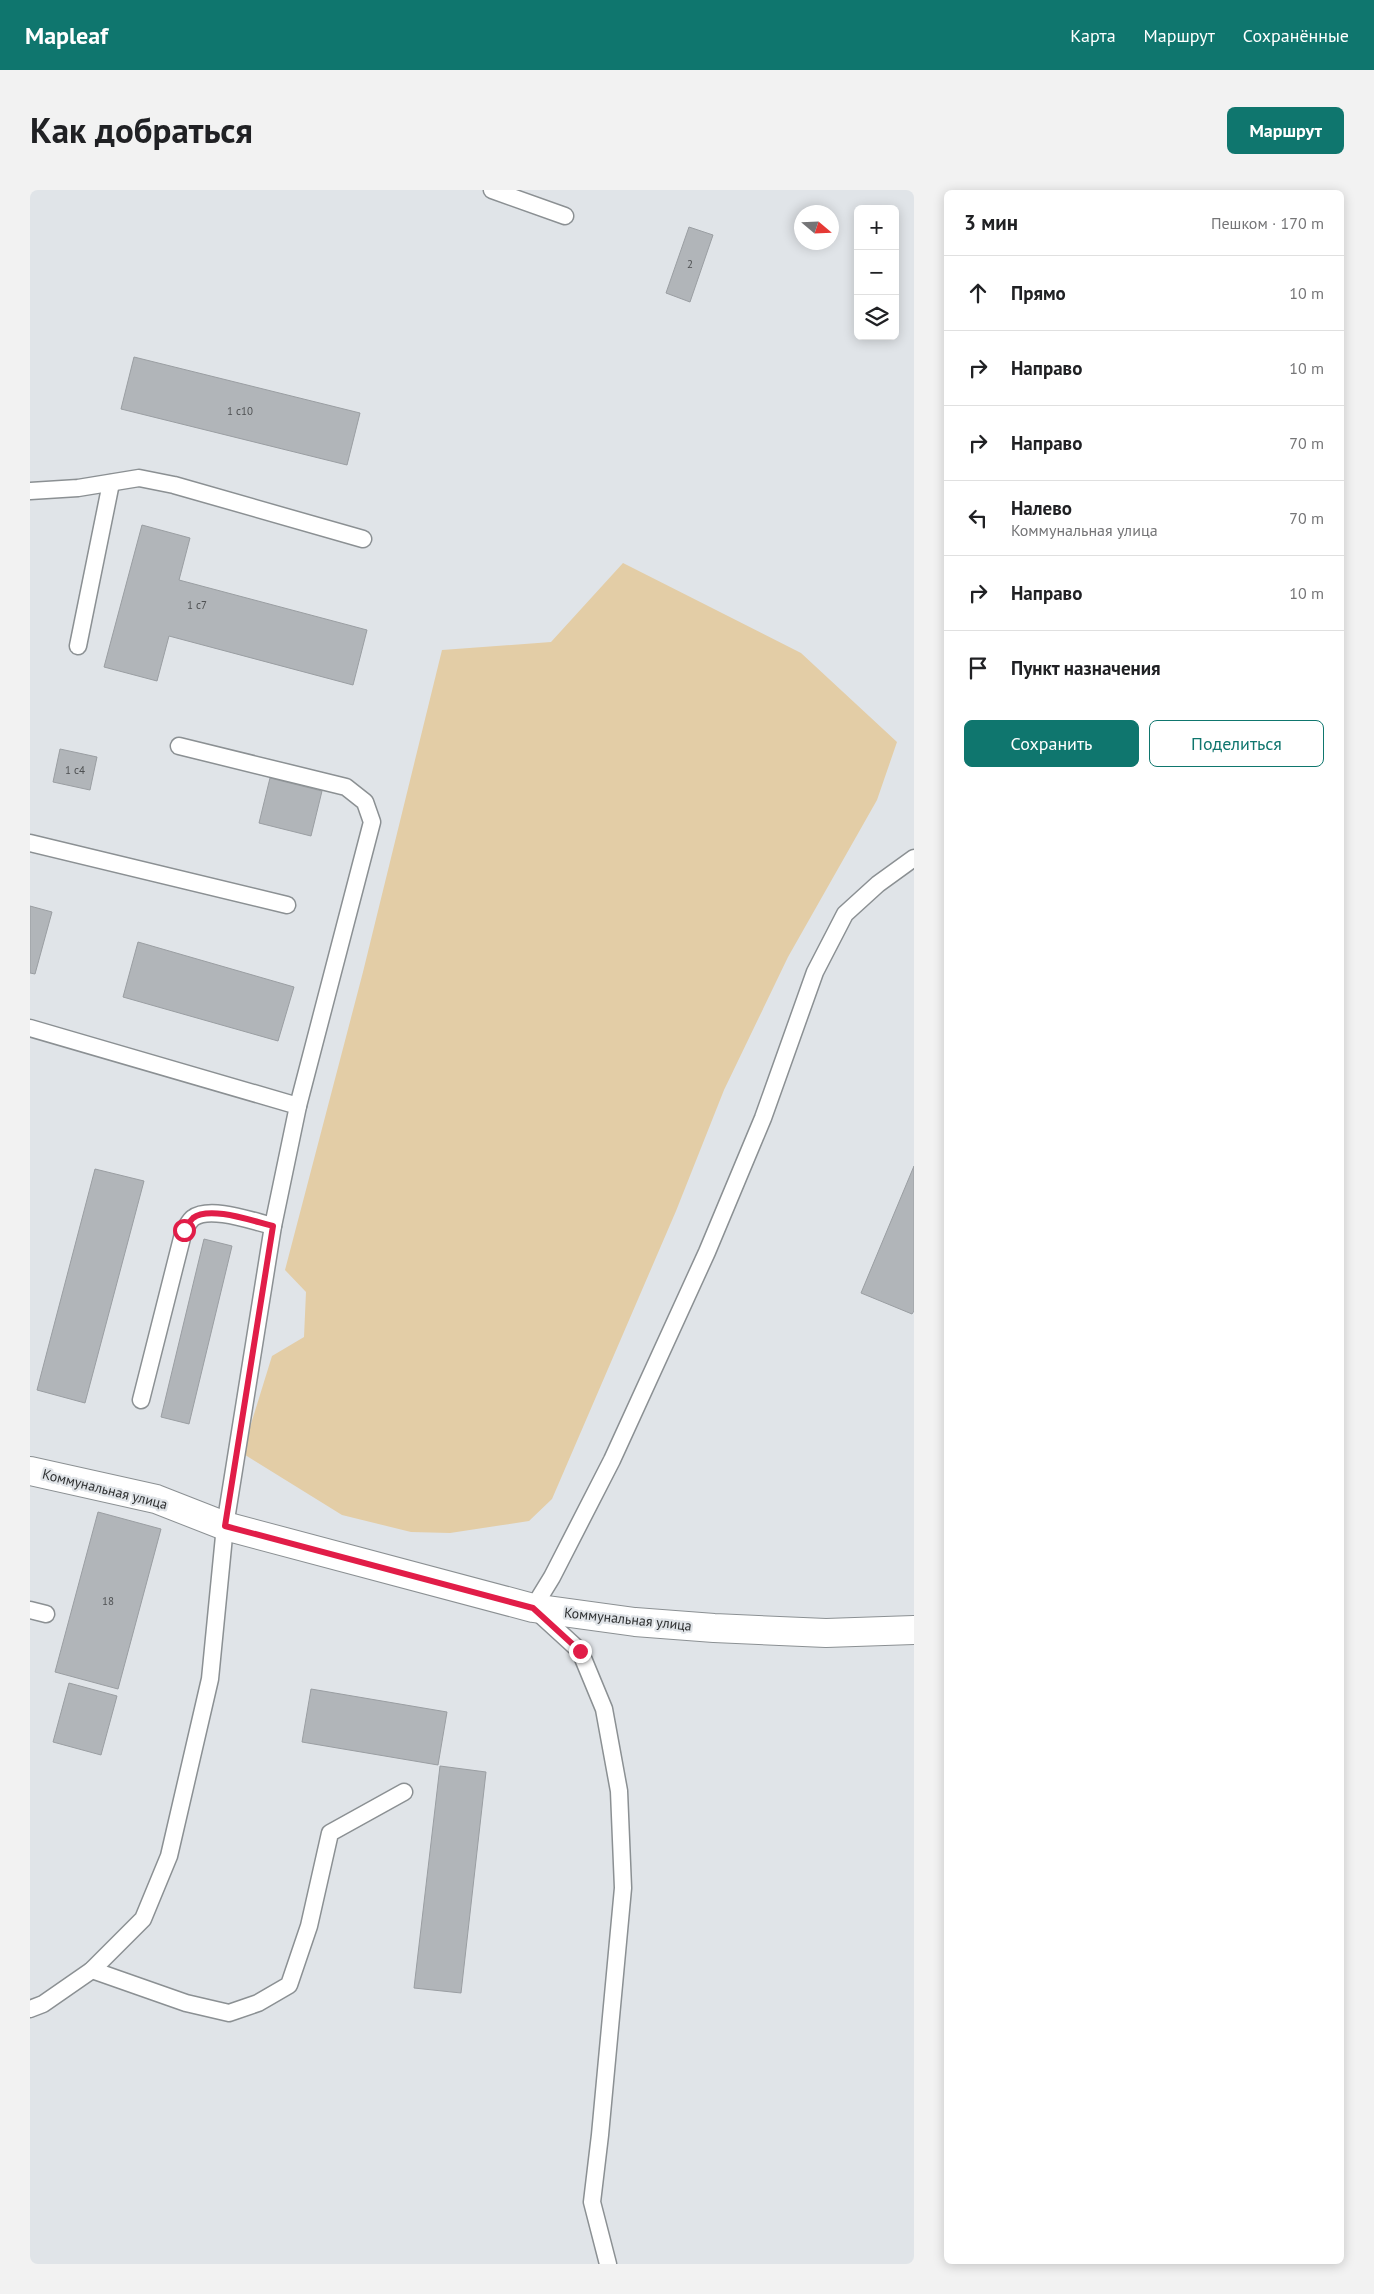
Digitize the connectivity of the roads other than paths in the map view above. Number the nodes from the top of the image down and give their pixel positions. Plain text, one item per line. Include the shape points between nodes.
1 (492, 190) edge
2 (565, 216) dead end
3 (111, 483) junction
4 (30, 491) edge
5 (363, 538) dead end
6 (78, 646) dead end
7 (179, 746) dead end
8 (30, 844) edge
9 (914, 858) edge
10 (287, 905) dead end
11 (30, 1028) edge
12 (298, 1106) junction
13 (273, 1226) junction
14 (141, 1400) dead end
15 (30, 1471) edge
16 (225, 1526) junction
17 (533, 1608) junction
18 (30, 1610) edge
19 (46, 1614) dead end
20 (914, 1630) edge
21 (404, 1792) dead end
22 (92, 1970) junction
23 (30, 2009) edge
24 (608, 2264) edge

1 - 2 lane
3 - 4 lane
3 - 5 lane via 139,478 174,485
3 - 6 lane
7 - 12 lane via 346,787 365,802 372,822
8 - 10 lane
9 - 17 lane via 845,914 815,972 763,1118 707,1252 612,1460
11 - 12 lane
12 - 13 lane
13 - 14 lane via 208,1213 194,1217 184,1230
13 - 16 lane
15 - 16 street, Коммунальная улица via 156,1499
16 - 17 street, Коммунальная улица
16 - 22 lane via 210,1679 169,1856 143,1919
17 - 20 street, Коммунальная улица via 635,1622 714,1628 826,1633
17 - 24 lane via 580,1651 604,1708 620,1791 623,1888 592,2202
18 - 19 lane
21 - 22 lane via 330,1832 309,1926 288,1985 258,2003 229,2013
22 - 23 lane via 43,2004

